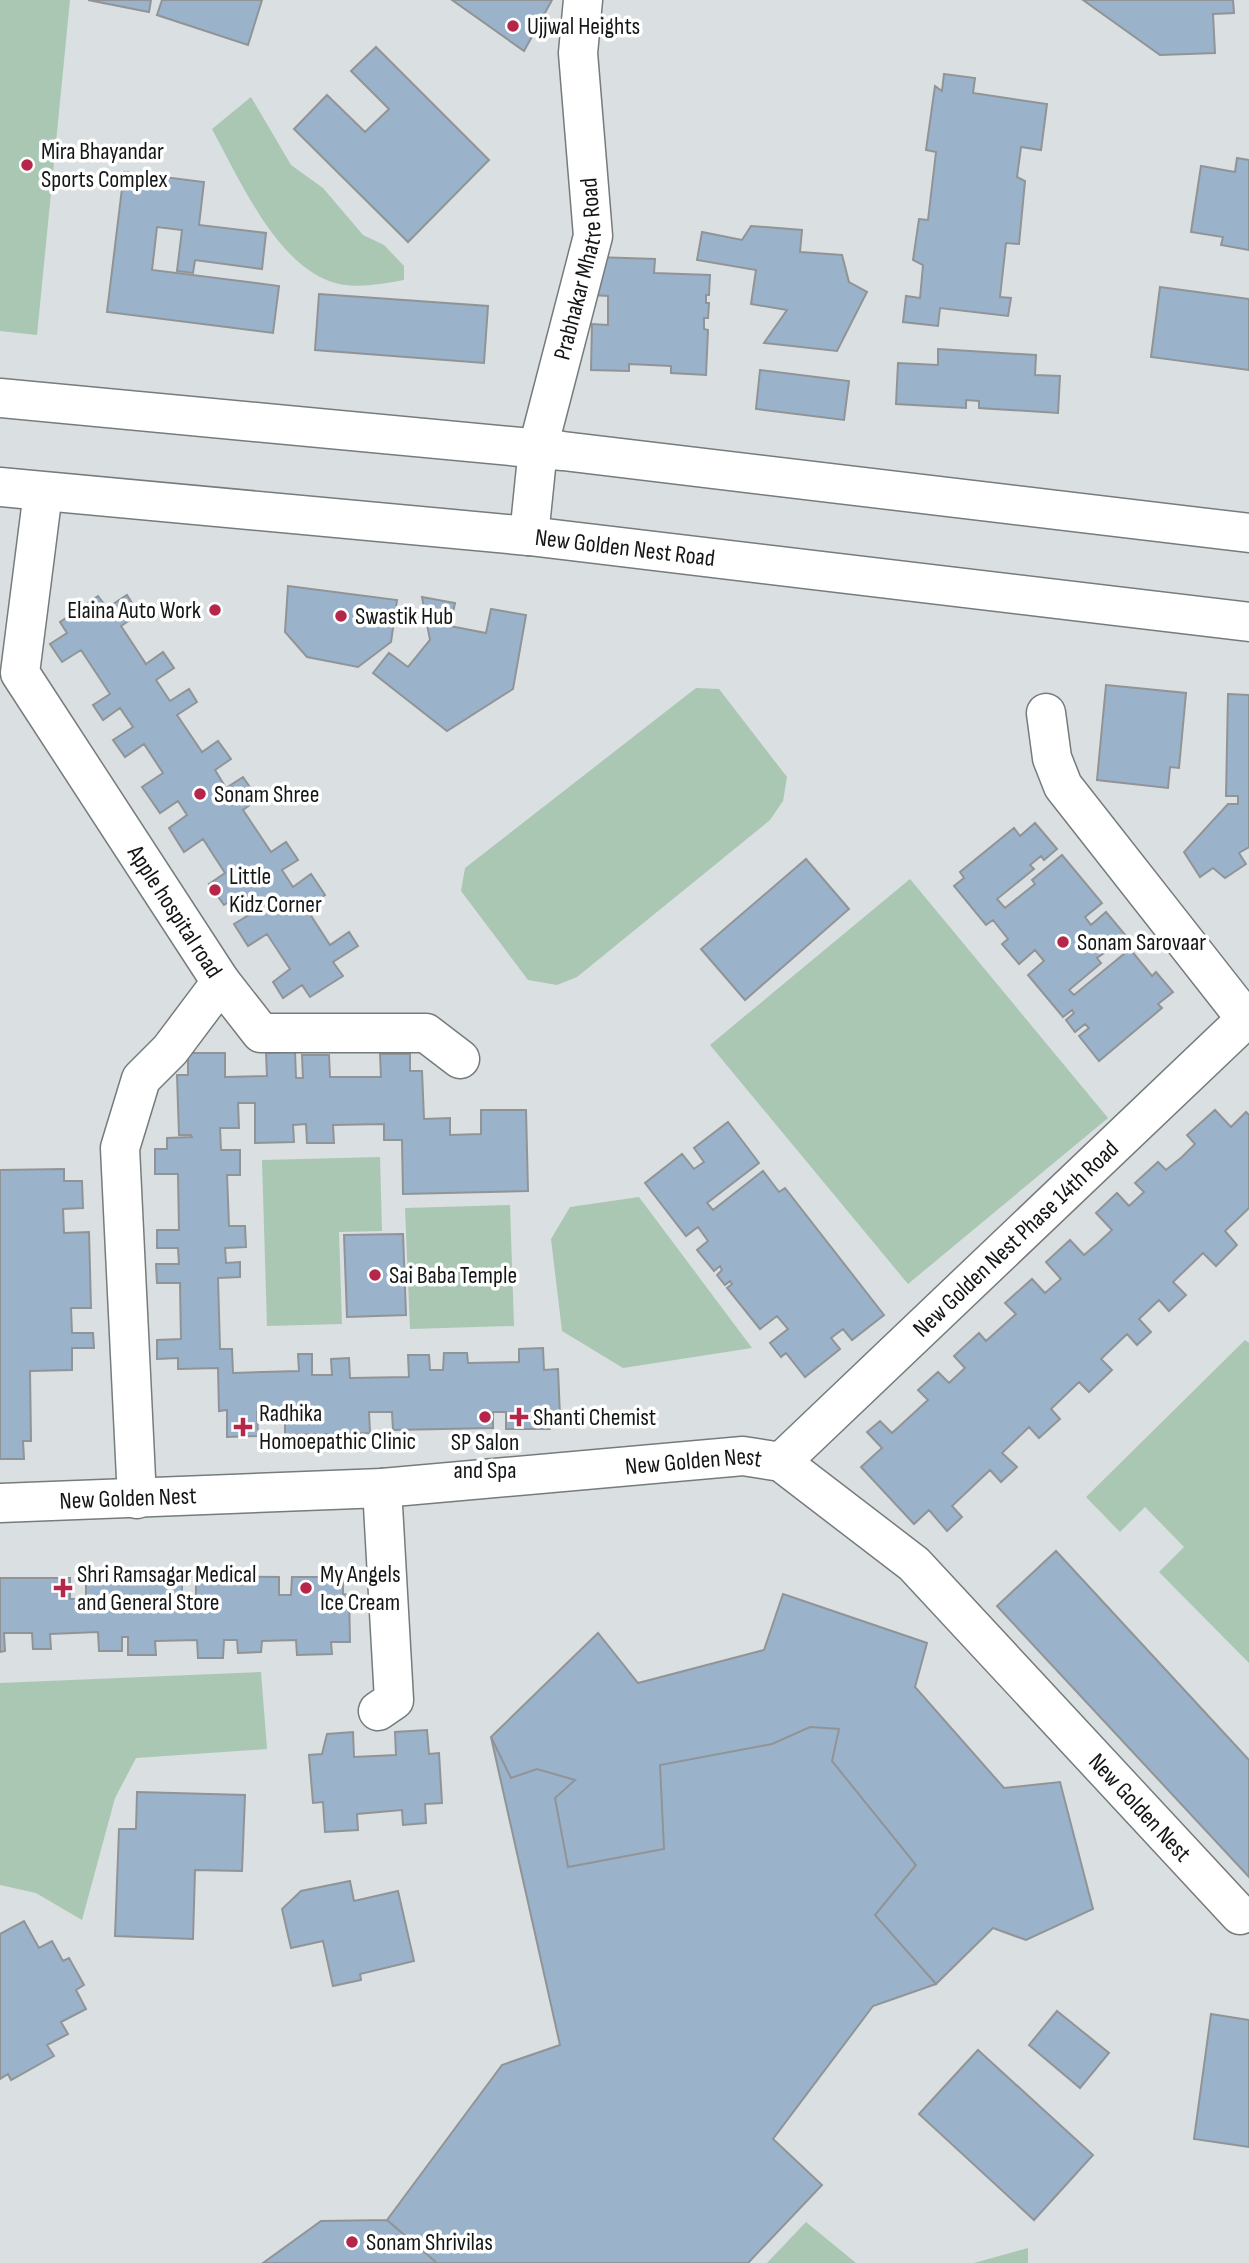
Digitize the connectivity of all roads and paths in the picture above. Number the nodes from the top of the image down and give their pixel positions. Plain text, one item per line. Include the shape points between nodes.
1 (583, 0) edge
2 (0, 398) edge
3 (538, 449) junction
4 (0, 487) edge
5 (43, 492) junction
6 (1249, 533) edge
7 (529, 536) junction
8 (1249, 622) edge
9 (1046, 713) dead end
10 (221, 982) junction
11 (1247, 1021) edge
12 (460, 1059) dead end
13 (781, 1462) junction
14 (382, 1488) junction
15 (137, 1499) junction
16 (0, 1503) edge
17 (377, 1711) dead end
18 (1240, 1915) dead end

1 - 3 street, Prabhakar Mhatre Road via 578,52 593,236
2 - 3 street
3 - 6 street
3 - 7 street, Prabhakar Mhatre Road
4 - 5 street, New Golden Nest Road
5 - 7 street, New Golden Nest Road
5 - 10 street, Apple hospital road via 20,673
7 - 8 street, New Golden Nest Road
9 - 11 street via 1052,758 1063,786
10 - 12 street via 261,1033 426,1033
10 - 15 street, Apple hospital road via 170,1051 141,1079 120,1148
11 - 13 street, New Golden Nest Phase 14th Road
13 - 14 street, New Golden Nest via 743,1456
13 - 18 street, New Golden Nest via 914,1563
14 - 15 street, New Golden Nest
14 - 17 street via 394,1700
15 - 16 street, New Golden Nest

